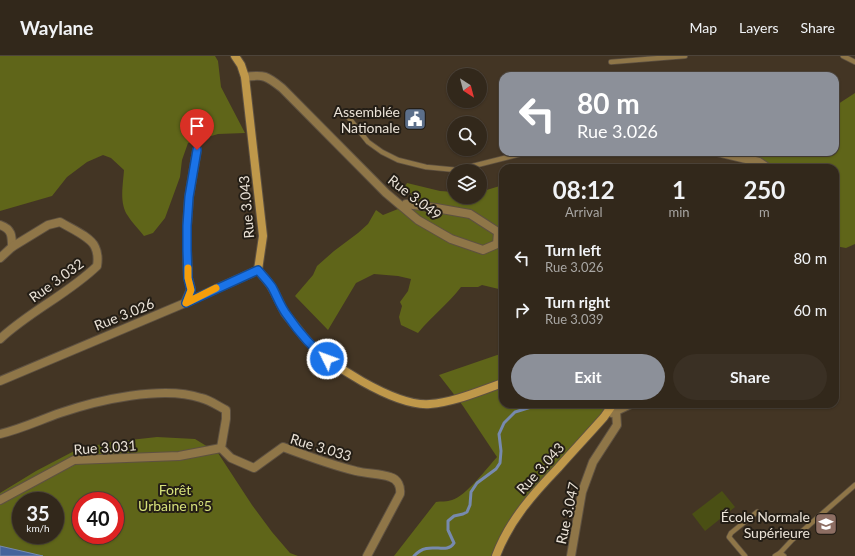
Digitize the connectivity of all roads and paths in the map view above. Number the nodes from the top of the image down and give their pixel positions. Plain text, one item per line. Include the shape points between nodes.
1 (235, 56) edge
2 (685, 56) edge
3 (843, 56) edge
4 (611, 62) dead end
5 (855, 62) edge
6 (245, 77) junction
7 (345, 113) dead end
8 (197, 150) dead end
9 (512, 156) edge
10 (734, 156) edge
11 (762, 164) edge
12 (406, 204) dead end
13 (0, 225) edge
14 (12, 248) junction
15 (0, 258) edge
16 (258, 270) junction
17 (186, 303) junction
18 (0, 338) edge
19 (0, 381) edge
20 (499, 384) edge
21 (614, 408) edge
22 (0, 434) edge
23 (221, 448) junction
24 (855, 485) edge
25 (0, 500) edge
26 (757, 512) dead end
27 (782, 554) edge
28 (367, 556) edge
29 (496, 556) edge
30 (571, 556) edge
31 (745, 556) edge
32 (775, 556) edge

1 - 6 street, Rue 3.043
2 - 4 lane
3 - 5 lane
6 - 12 street, Rue 3.049 via 258,75 269,78 282,88 386,193 418,220 451,239 484,250 497,244 498,232 470,214
6 - 16 street, Rue 3.043 via 263,236
7 - 9 lane via 368,142 398,160 426,167 457,170
8 - 17 street via 189,197 187,250 191,290
10 - 11 street
13 - 14 street via 8,228 12,235
14 - 15 street, Rue 3.032
14 - 18 street, Rue 3.032 via 48,225 60,222 84,236 95,246 98,266 83,280
16 - 17 street, Rue 3.026
16 - 20 street via 271,286 286,314 319,353 373,387 415,403 428,404 448,402
17 - 19 street, Rue 3.026
21 - 29 street, Rue 3.043 via 533,495 514,520
21 - 30 street, Rue 3.047 via 617,425 594,462 582,492
22 - 23 street via 98,402 144,393 179,394 201,398 226,410
23 - 25 street, Rue 3.031 via 179,456 74,460
23 - 28 street, Rue 3.033 via 231,458 254,468 283,447 334,466 391,477 399,484 400,494
24 - 27 lane via 792,540
26 - 31 lane via 729,537
27 - 32 lane

